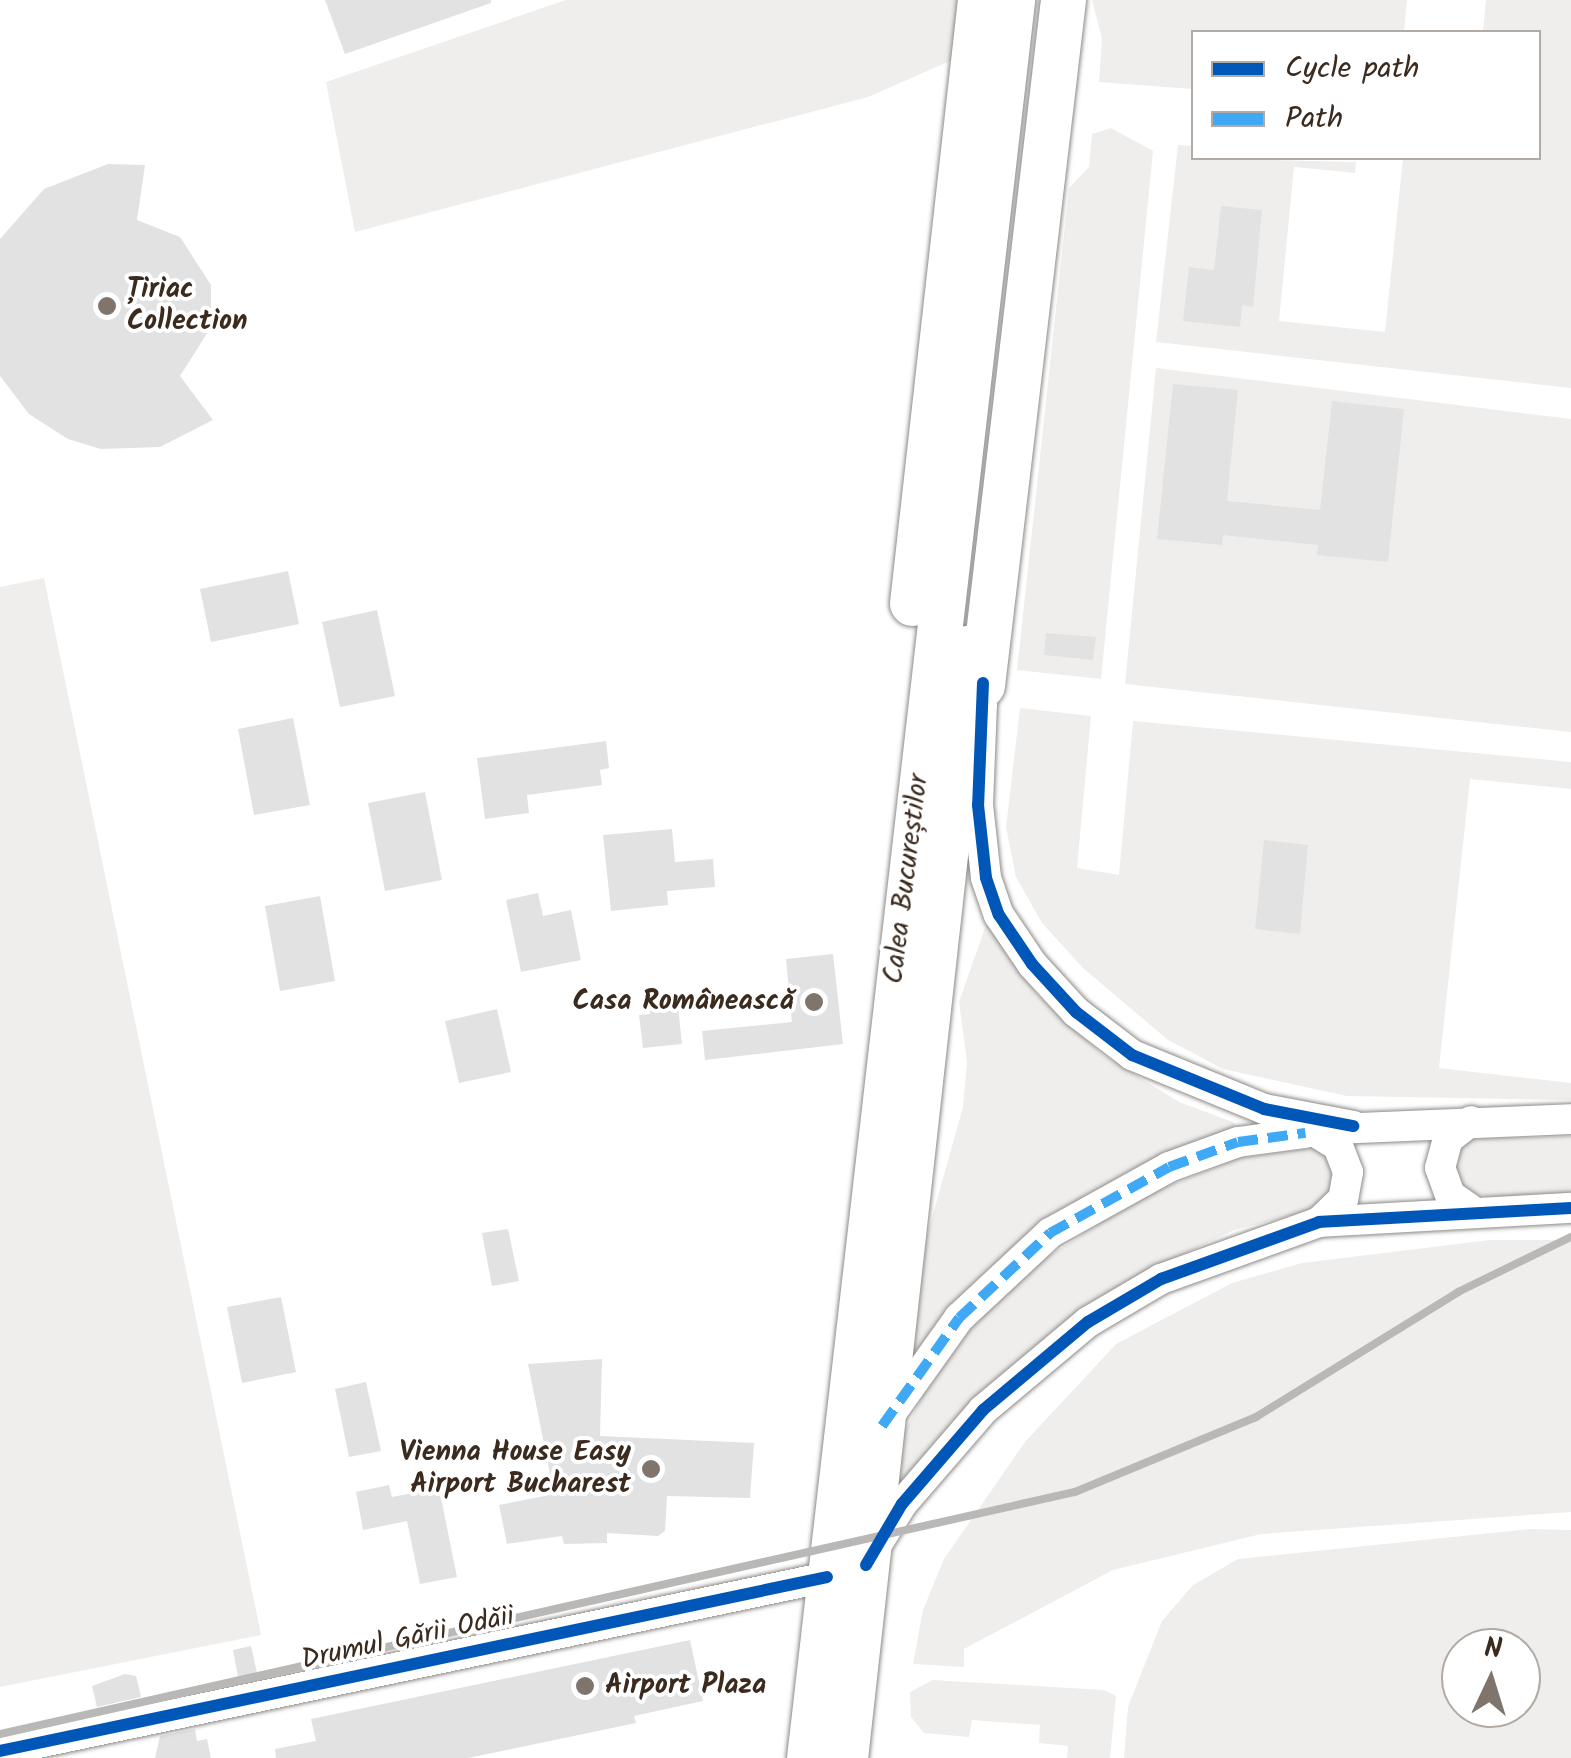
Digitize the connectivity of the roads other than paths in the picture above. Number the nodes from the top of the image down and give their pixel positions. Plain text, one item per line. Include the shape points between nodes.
1 (989, 2) edge
2 (1055, 4) edge
3 (964, 546) junction
4 (982, 683) junction
5 (916, 950) junction
6 (1198, 1086) junction
7 (1571, 1119) edge
8 (1471, 1121) junction
9 (1353, 1126) junction
10 (1310, 1132) junction
11 (1571, 1208) edge
12 (1470, 1209) junction
13 (1319, 1222) junction
14 (882, 1426) junction
15 (846, 1571) junction
16 (0, 1750) edge
17 (808, 1758) edge
18 (845, 1758) edge

1 - 3 highway, Calea Bucureștilor
1 - 5 highway via 912,608 893,894
2 - 3 highway, Calea Bucureștilor
2 - 4 highway
3 - 5 highway, Calea Bucureștilor
4 - 5 highway via 954,900
4 - 6 street via 978,805 986,878 999,914 1076,1012 1132,1054
5 - 14 highway, Calea Bucureștilor
5 - 15 highway, Calea Bucureștilor
6 - 9 street via 1264,1109
6 - 10 street via 1260,1120
7 - 8 street
8 - 9 street
8 - 12 street via 1448,1139 1440,1168 1450,1195
9 - 10 street
10 - 13 street via 1338,1146 1348,1172 1343,1199
10 - 14 street via 1238,1142 1169,1167 1050,1234 959,1318
11 - 12 street
12 - 13 street
13 - 15 street via 1162,1279 1088,1322 984,1410
14 - 15 highway, Calea Bucureștilor
15 - 16 street, Drumul Gării Odăii
15 - 17 highway, Calea Bucureștilor
15 - 18 highway, Calea Bucureștilor

